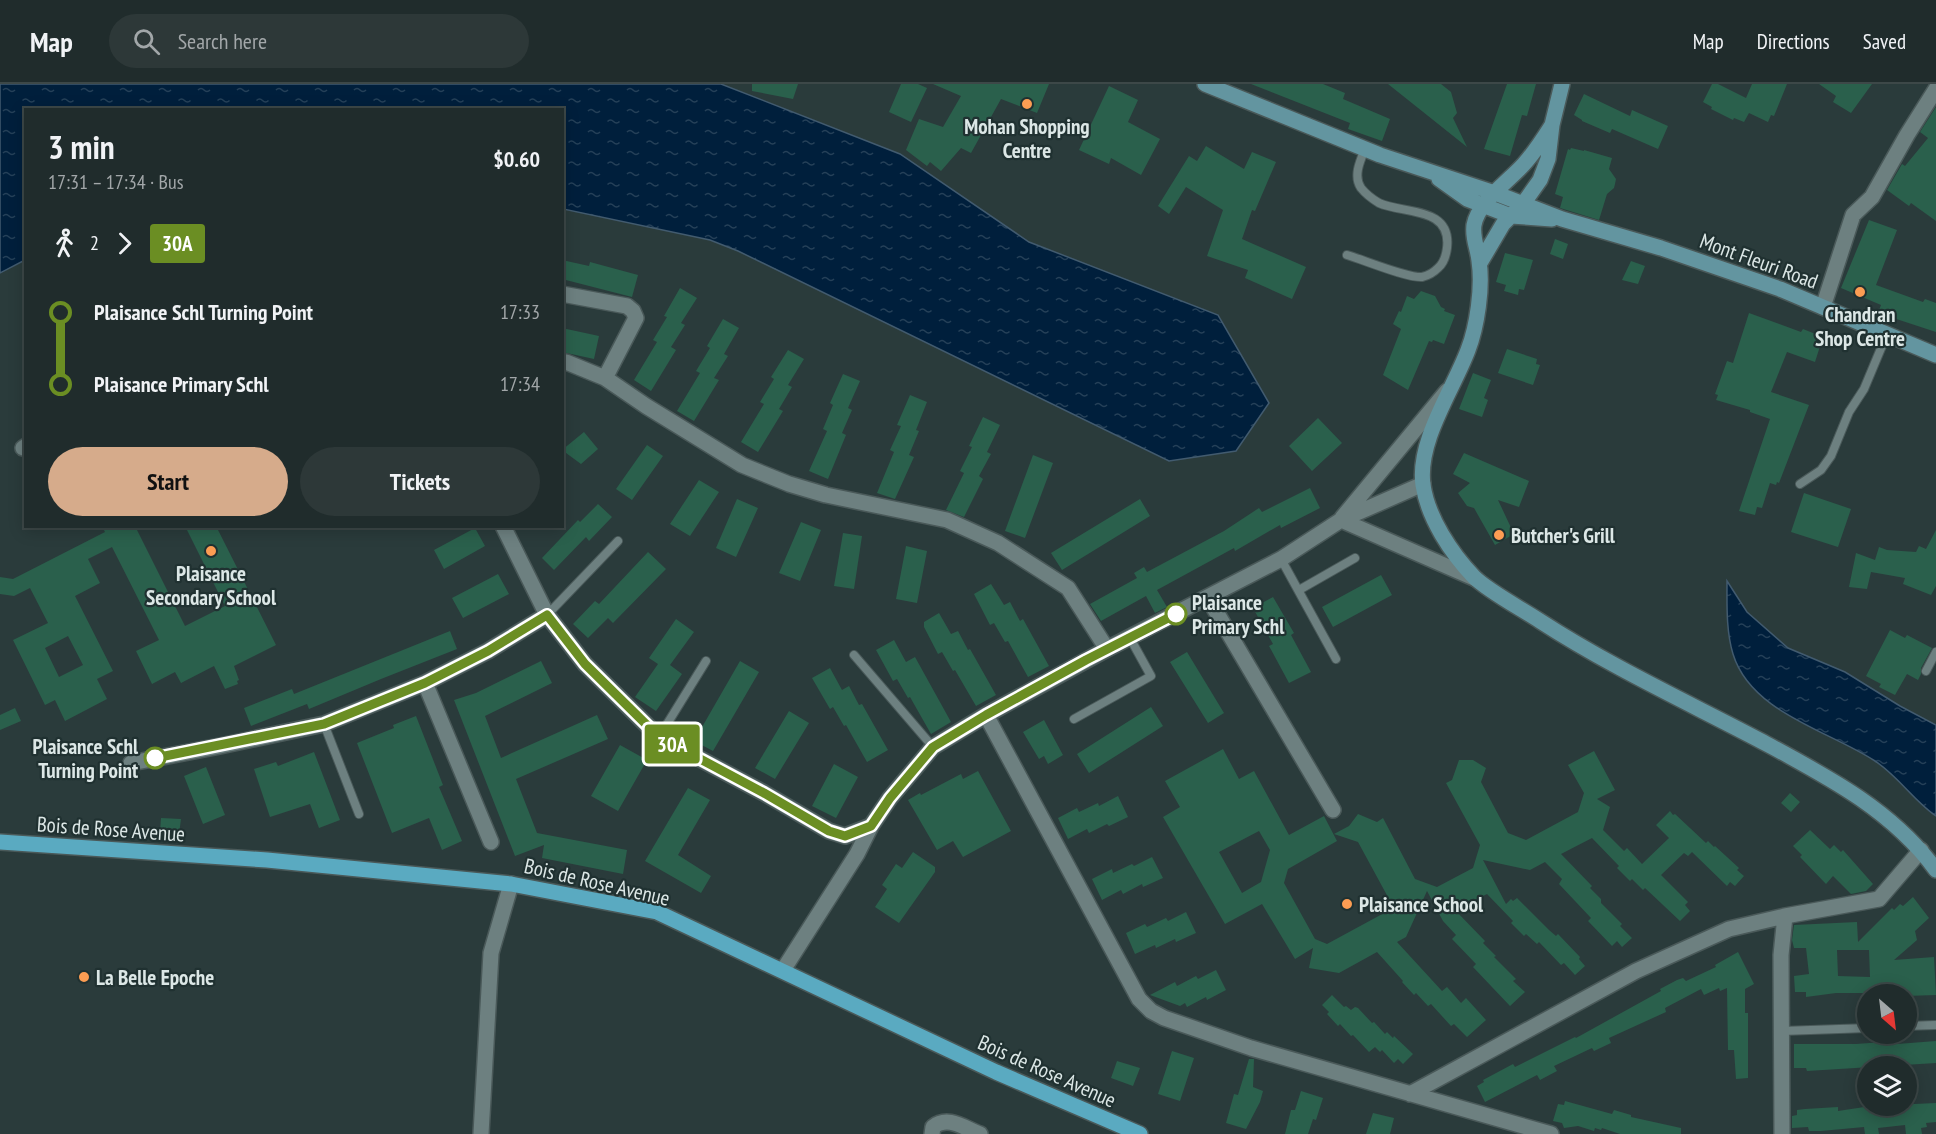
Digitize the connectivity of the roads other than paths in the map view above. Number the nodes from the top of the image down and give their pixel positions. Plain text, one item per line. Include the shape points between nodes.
1 (1205, 84) edge
2 (1562, 84) edge
3 (1936, 89) edge
4 (1552, 125) junction
5 (1365, 149) junction
6 (1427, 170) junction
7 (1495, 193) junction
8 (1522, 204) junction
9 (1484, 206) junction
10 (1511, 216) junction
11 (1562, 219) junction
12 (1347, 255) dead end
13 (1480, 262) junction
14 (564, 294) edge
15 (1823, 307) junction
16 (1887, 334) junction
17 (1936, 355) edge
18 (564, 362) edge
19 (605, 378) junction
20 (1452, 385) junction
21 (1423, 484) junction
22 (1800, 484) dead end
23 (1341, 520) junction
24 (504, 528) edge
25 (618, 541) dead end
26 (1355, 558) dead end
27 (1281, 559) junction
28 (1476, 579) junction
29 (1299, 590) junction
30 (1208, 598) junction
31 (547, 615) junction
32 (1130, 638) junction
33 (1107, 649) junction
34 (1936, 652) edge
35 (854, 655) dead end
36 (1336, 659) dead end
37 (706, 661) dead end
38 (1926, 672) dead end
39 (425, 683) junction
40 (986, 715) junction
41 (1074, 719) dead end
42 (324, 724) junction
43 (659, 737) junction
44 (933, 747) junction
45 (131, 763) dead end
46 (1333, 810) dead end
47 (359, 814) dead end
48 (871, 826) junction
49 (0, 842) edge
50 (492, 842) dead end
51 (1921, 850) junction
52 (1936, 870) edge
53 (511, 884) junction
54 (1785, 916) junction
55 (785, 967) dead end
56 (1936, 1024) edge
57 (1917, 1025) edge
58 (1857, 1028) edge
59 (1782, 1031) junction
60 (1410, 1094) junction
61 (482, 1134) edge
62 (932, 1134) edge
63 (980, 1134) edge
64 (1140, 1134) edge
65 (1551, 1134) edge
66 (1782, 1134) edge

1 - 5 main road, Mont Fleuri Road
2 - 4 main road
3 - 15 street via 1872,196 1853,214
4 - 7 main road via 1524,164
4 - 8 main road via 1544,172
5 - 6 main road, Mont Fleuri Road
5 - 12 lane via 1358,168 1361,188 1379,203 1429,214 1447,234 1446,253 1443,264 1422,277
6 - 7 main road, Mont Fleuri Road
6 - 9 main road, Mont Fleuri Road via 1467,199
7 - 8 main road, Mont Fleuri Road
7 - 9 main road
8 - 10 main road
8 - 11 main road, Mont Fleuri Road
9 - 10 main road, Mont Fleuri Road
9 - 13 main road via 1474,223
10 - 11 main road, Mont Fleuri Road
10 - 13 main road
11 - 15 main road, Mont Fleuri Road via 1661,248
13 - 20 main road via 1469,349
14 - 19 street via 633,310 636,318
15 - 16 main road, Mont Fleuri Road
16 - 17 main road, Mont Fleuri Road
16 - 22 lane via 1831,456 1821,470
18 - 19 street
19 - 33 street via 742,465 826,495 947,520 998,543 1068,588
20 - 21 main road via 1430,438
20 - 23 street
21 - 23 street
21 - 28 main road via 1431,513 1442,533
23 - 27 street
23 - 28 street
24 - 31 street
25 - 31 lane
26 - 29 lane
27 - 29 lane
27 - 30 street
28 - 51 main road via 1575,644 1835,780 1880,811
29 - 36 lane
30 - 32 street
30 - 46 street
31 - 39 street
31 - 43 street via 585,664
32 - 33 street
32 - 41 lane via 1151,676
33 - 40 street
34 - 38 lane
35 - 44 lane
37 - 43 lane
39 - 42 street
39 - 50 street
40 - 44 street
40 - 60 street via 1139,999 1151,1011 1251,1048
42 - 45 street
42 - 47 lane
43 - 48 street via 829,831 845,836
44 - 48 street
48 - 55 street
49 - 53 main road, Bois de Rose Avenue via 267,860
51 - 52 main road
51 - 54 street via 1879,899
53 - 61 street via 491,953
53 - 64 main road, Bois de Rose Avenue via 657,912 996,1072
54 - 59 street
54 - 60 street via 1729,929 1636,971
56 - 57 lane
58 - 59 lane
59 - 66 street
60 - 65 street
62 - 63 street via 933,1127 947,1120

